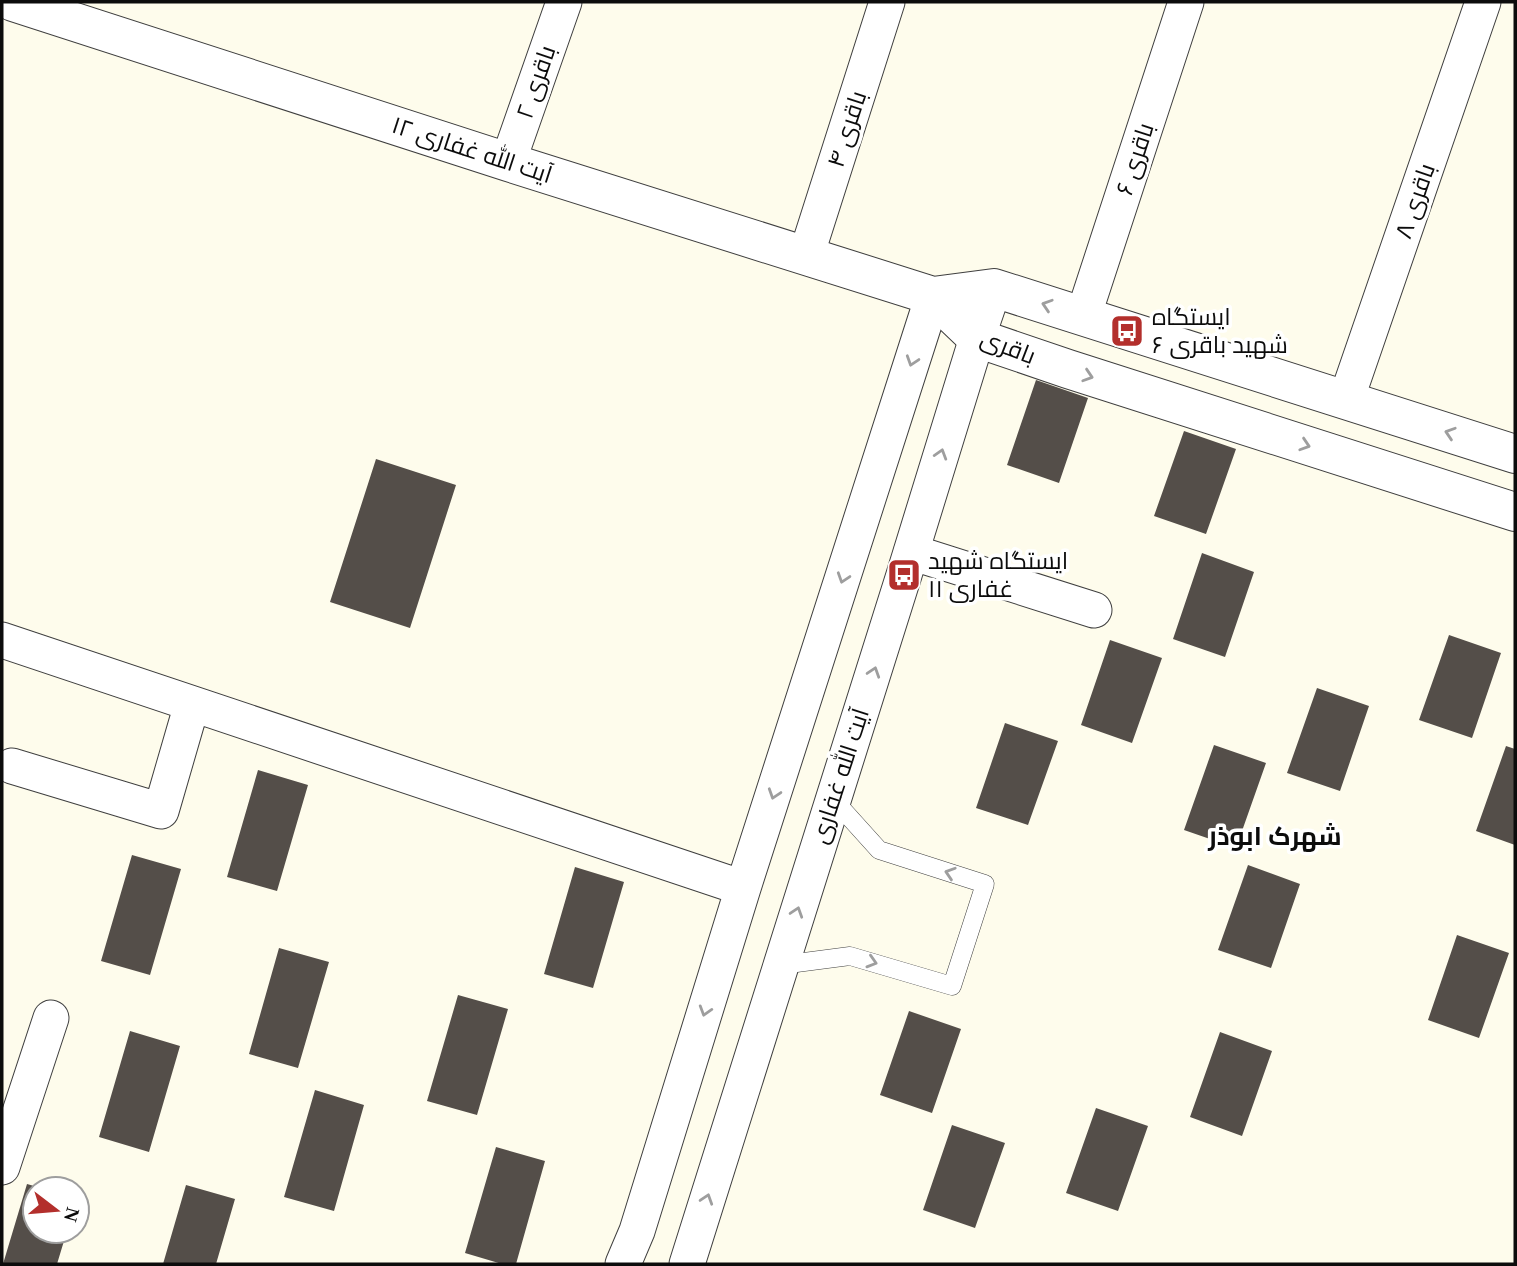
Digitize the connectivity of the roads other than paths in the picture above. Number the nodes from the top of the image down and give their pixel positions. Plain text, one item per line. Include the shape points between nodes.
1 (13, 2) edge
2 (564, 2) edge
3 (887, 2) edge
4 (1186, 2) edge
5 (1483, 2) edge
6 (508, 162) junction
7 (806, 256) junction
8 (994, 288) junction
9 (933, 296) junction
10 (1083, 317) junction
11 (977, 338) junction
12 (1346, 400) junction
13 (1515, 454) edge
14 (1515, 512) edge
15 (911, 552) junction
16 (1094, 610) dead end
17 (2, 640) edge
18 (192, 704) junction
19 (12, 766) dead end
20 (833, 799) junction
21 (743, 888) junction
22 (781, 965) junction
23 (51, 1018) dead end
24 (2, 1167) edge
25 (623, 1264) edge
26 (687, 1264) edge

1 - 6 street, آیت الله غفاری ۱۲
2 - 6 street, باقری ۲
3 - 7 street, باقری ۴
4 - 10 street, باقری ۶
5 - 12 street, باقری ۸
6 - 7 street, آیت الله غفاری ۱۲
7 - 9 street, آیت الله غفاری ۱۲
8 - 9 street, باقری
10 -> 8 street, باقری
8 - 11 street, آیت الله غفاری
9 - 11 street, باقری
9 -> 21 street
10 - 12 street, باقری
11 -> 14 street, باقری
15 -> 11 street, آیت الله غفاری
13 -> 12 street, باقری
15 - 16 street
20 -> 15 street, آیت الله غفاری
17 - 18 street
18 - 19 street via 160,811
18 - 21 street
22 -> 20 street, آیت الله غفاری
22 -> 20 lane via 850,956 952,986 981,897 985,884 879,850
21 -> 25 street
26 -> 22 street, آیت الله غفاری
23 - 24 street

